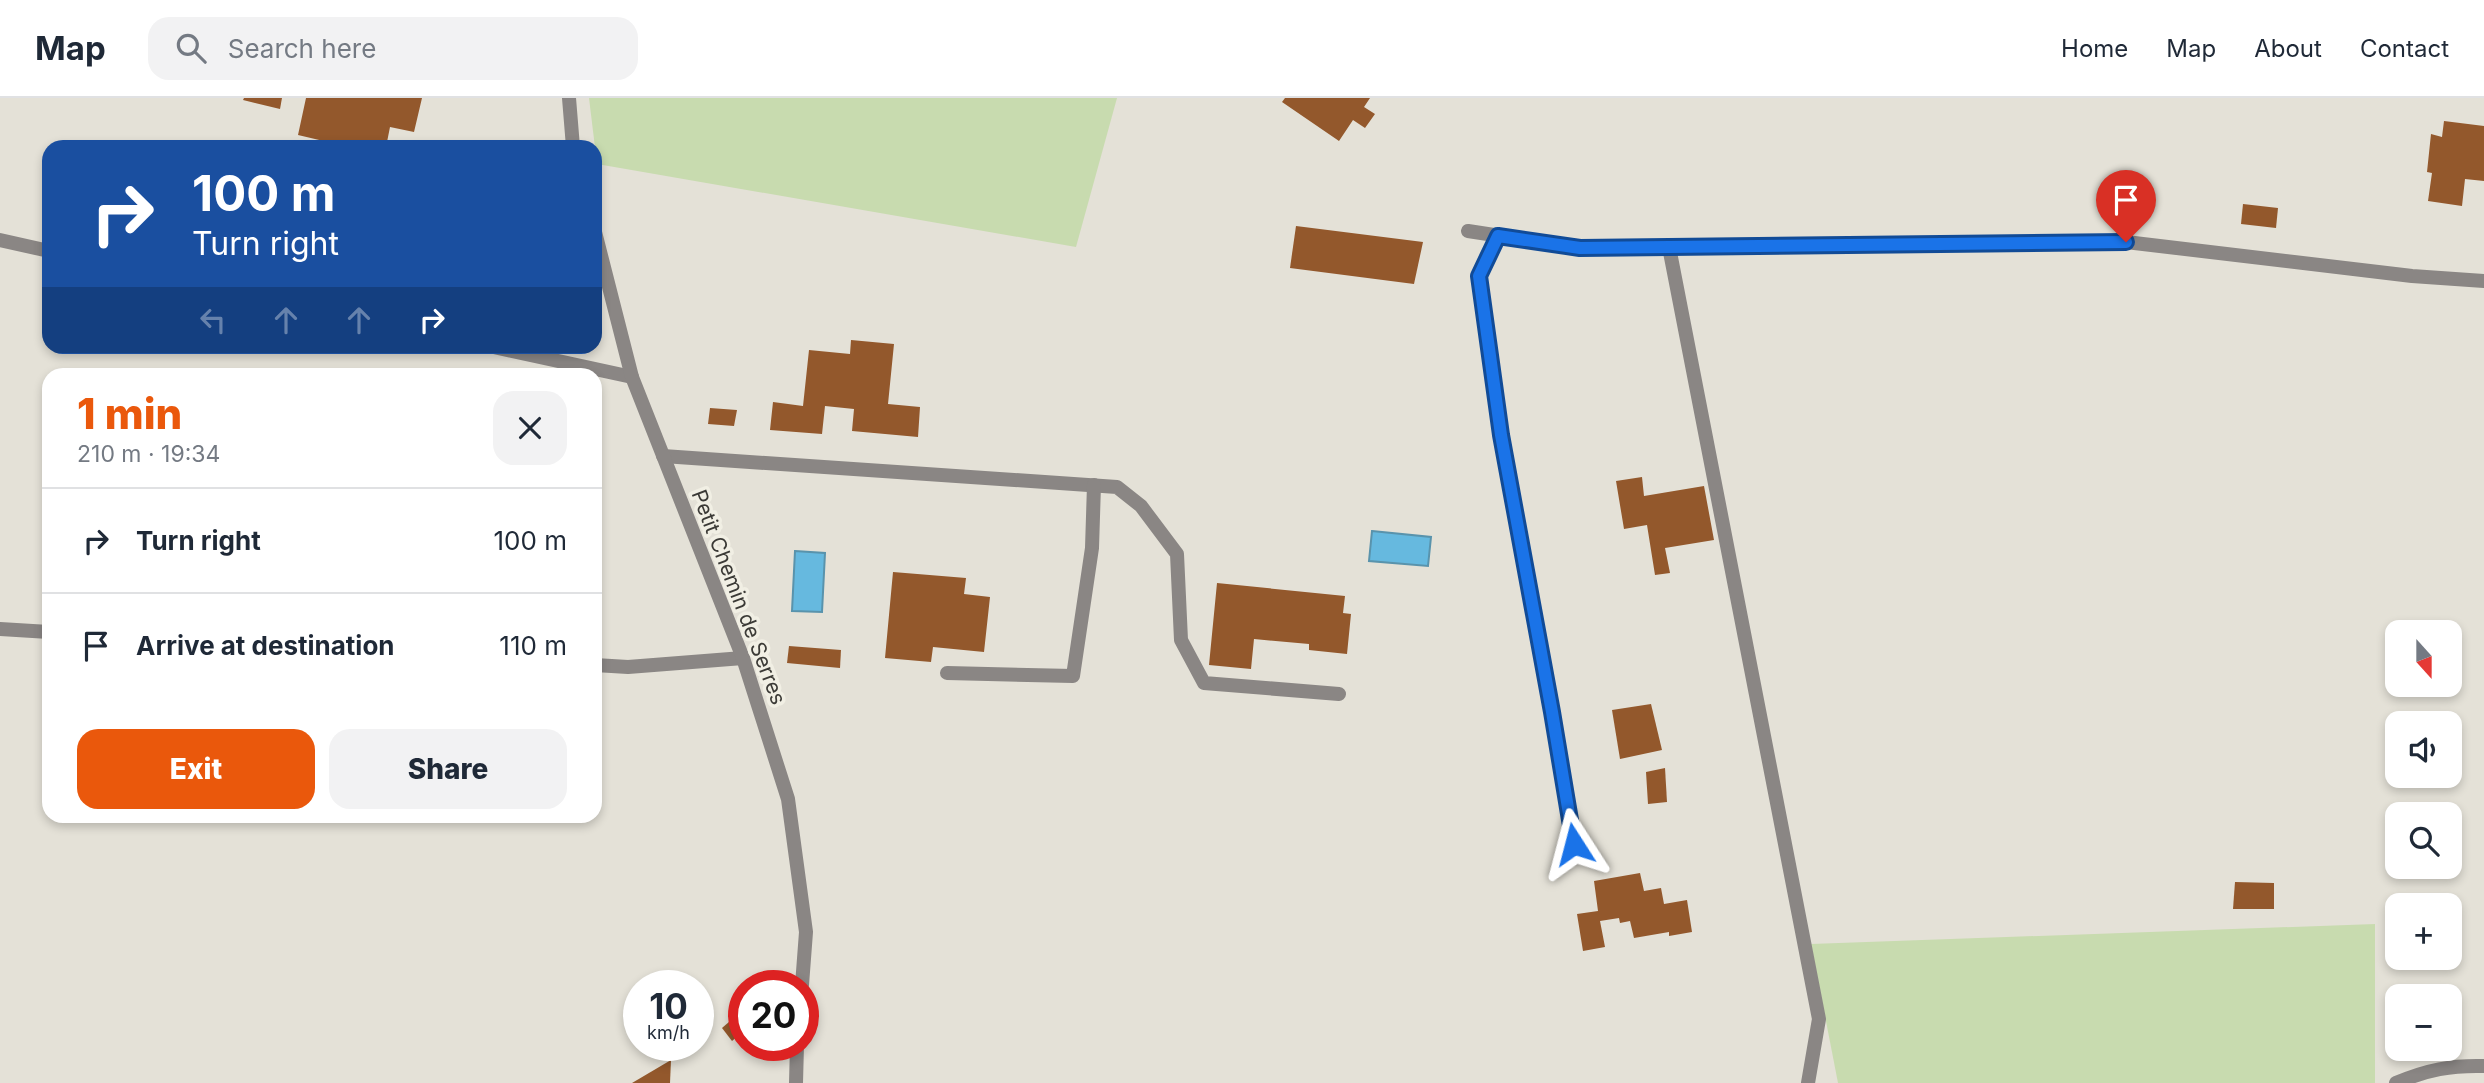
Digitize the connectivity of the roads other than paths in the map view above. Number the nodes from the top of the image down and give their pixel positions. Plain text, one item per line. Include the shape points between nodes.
1 (569, 98) edge
2 (572, 140) edge
3 (1468, 231) dead end
4 (1498, 236) junction
5 (0, 240) edge
6 (1669, 247) junction
7 (42, 249) edge
8 (602, 259) edge
9 (2484, 281) edge
10 (526, 354) edge
11 (590, 368) edge
12 (602, 370) edge
13 (632, 377) junction
14 (663, 456) junction
15 (1094, 485) junction
16 (0, 629) edge
17 (42, 632) edge
18 (743, 658) junction
19 (602, 665) edge
20 (947, 673) dead end
21 (1339, 694) dead end
22 (1574, 844) dead end
23 (803, 970) edge
24 (797, 1061) edge
25 (2484, 1066) edge
26 (796, 1083) edge
27 (1808, 1083) edge
28 (2396, 1083) edge

1 - 2 street
3 - 4 street
4 - 6 street via 1580,248
4 - 22 street via 1479,276 1501,435
5 - 7 street
6 - 9 street via 2126,242
6 - 27 street via 1819,1019
8 - 13 street, Petit Chemin de Serres
10 - 11 street
12 - 13 street
13 - 14 street, Petit Chemin de Serres
14 - 15 street
14 - 18 street, Petit Chemin de Serres
15 - 20 street via 1092,548 1073,676
15 - 21 street via 1117,486 1141,506 1177,554 1181,640 1204,683
16 - 17 street
18 - 19 street
18 - 23 street, Petit Chemin de Serres via 788,799 806,932
24 - 26 street
25 - 28 street via 2424,1071

